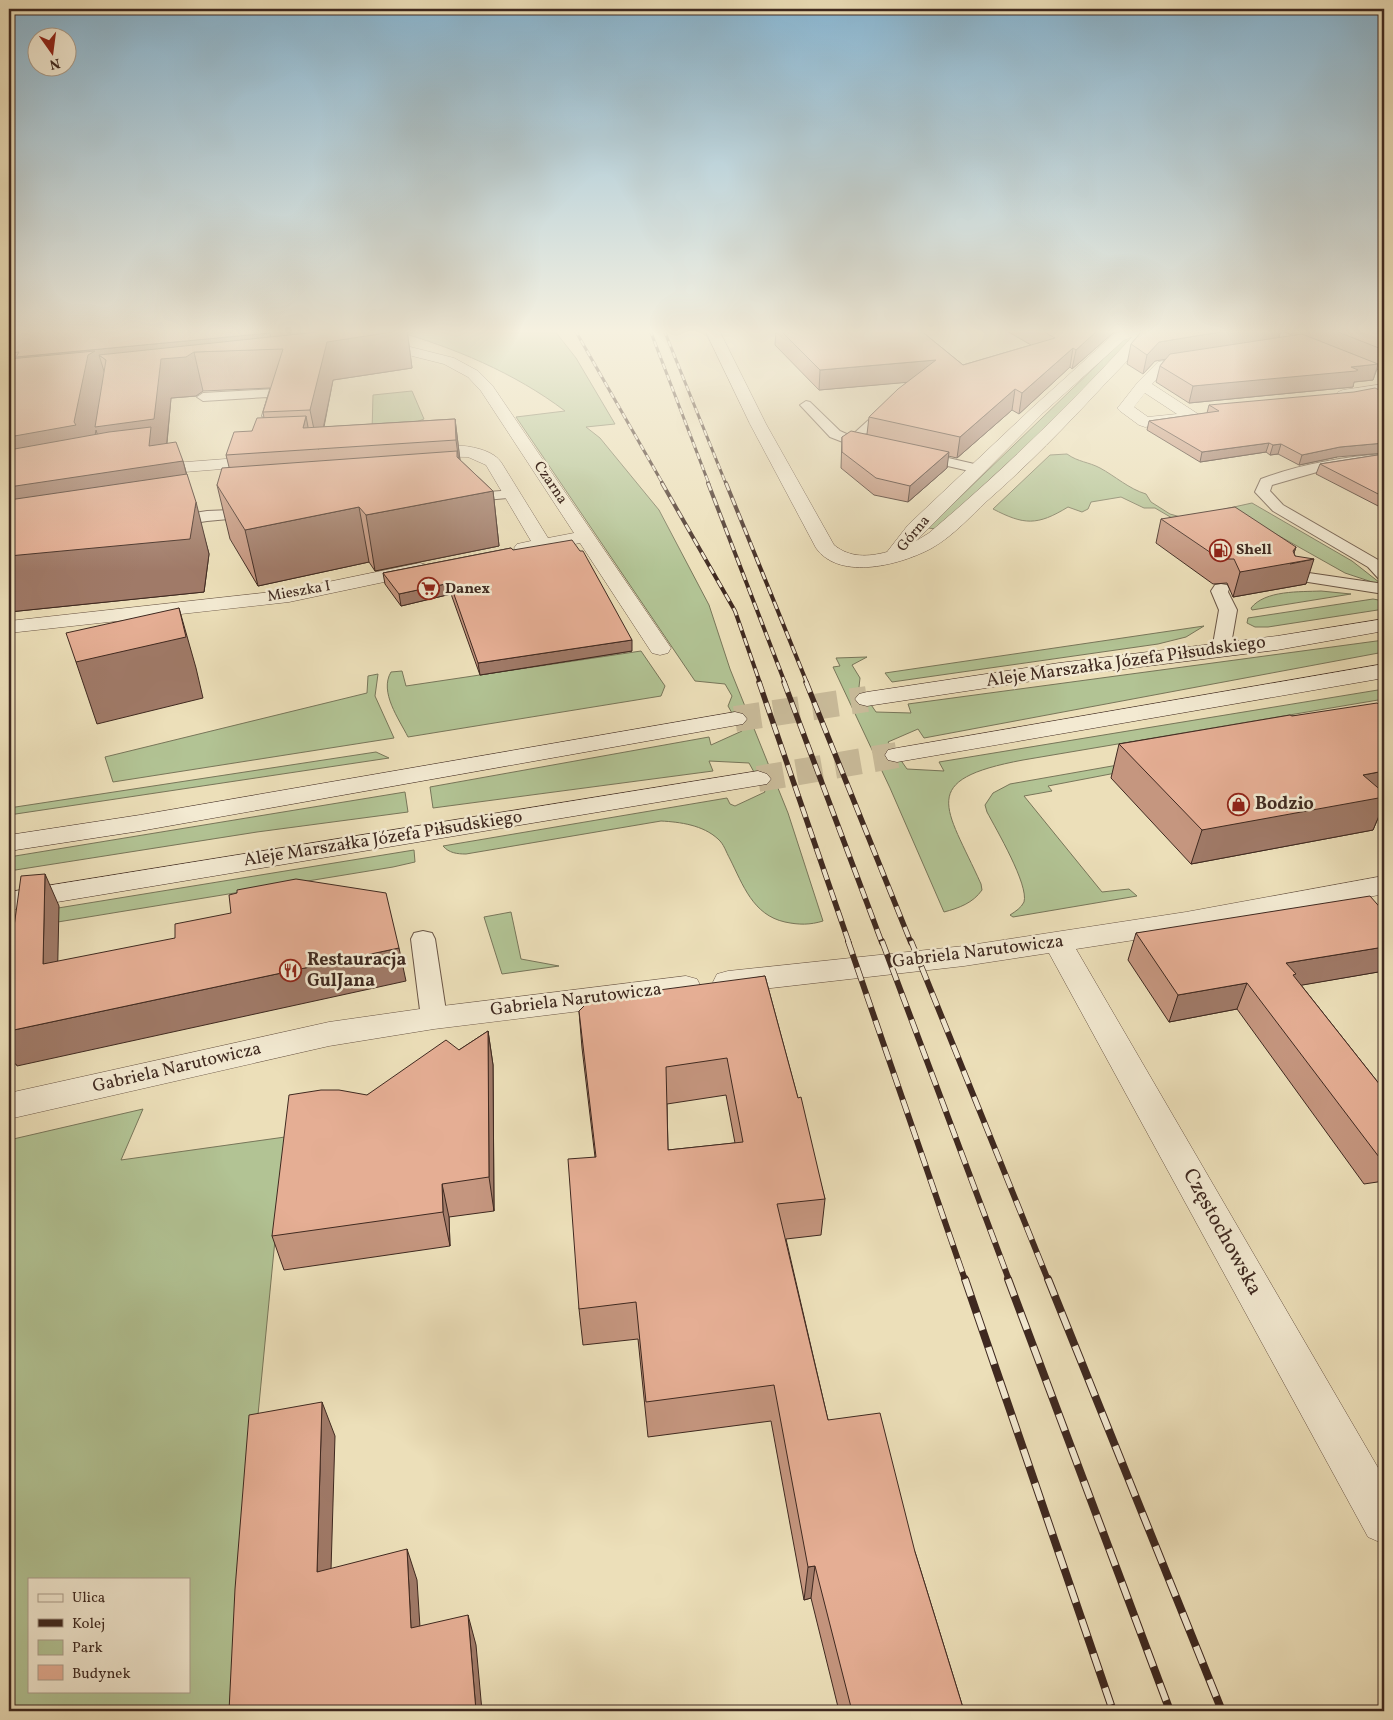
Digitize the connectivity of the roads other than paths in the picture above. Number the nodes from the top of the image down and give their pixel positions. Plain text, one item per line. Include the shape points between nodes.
1 (270, 410) edge
2 (502, 410) edge
3 (751, 410) edge
4 (811, 410) edge
5 (887, 410) edge
6 (1039, 410) edge
7 (1072, 410) edge
8 (1128, 410) edge
9 (1180, 410) edge
10 (264, 429) edge
11 (853, 441) junction
12 (881, 447) edge
13 (402, 453) edge
14 (908, 453) edge
15 (1384, 458) edge
16 (280, 460) edge
17 (978, 469) junction
18 (129, 472) edge
19 (512, 494) junction
20 (453, 498) edge
21 (266, 512) edge
22 (160, 524) edge
23 (586, 536) junction
24 (542, 544) junction
25 (504, 552) edge
26 (895, 555) junction
27 (438, 566) edge
28 (1384, 575) edge
29 (1295, 576) edge
30 (1220, 589) dead end
31 (1384, 589) edge
32 (1384, 625) edge
33 (9, 627) edge
34 (660, 648) dead end
35 (1221, 650) junction
36 (1384, 672) edge
37 (867, 699) tunnel mouth
38 (735, 719) tunnel mouth
39 (897, 755) tunnel mouth
40 (758, 779) tunnel mouth
41 (9, 843) edge
42 (1384, 885) edge
43 (9, 901) edge
44 (423, 939) dead end
45 (1058, 942) junction
46 (434, 1018) junction
47 (9, 1106) edge
48 (1384, 1521) edge

1 - 10 lane
2 - 23 street, Czarna
3 - 26 street via 828,550 841,558 856,561
4 - 11 lane via 835,434
5 - 11 lane
6 - 17 street, Górna
7 - 26 street, Górna via 936,537 919,548
8 - 9 street via 1145,422 1192,417
11 - 12 lane
13 - 19 street via 450,450 477,453 494,462
14 - 17 lane
15 - 28 lane via 1292,471 1266,482 1262,492 1278,508 1374,564
16 - 18 street via 255,454
17 - 26 street, Górna via 915,529
19 - 20 lane
19 - 24 street
21 - 22 lane via 207,516
23 - 24 street
23 - 34 street, Czarna
24 - 25 street
27 - 33 street, Mieszka I via 289,596
29 - 31 lane
30 - 35 lane via 1219,595 1228,610
32 - 35 street, Aleje Marszałka Józefa Piłsudskiego
35 - 37 street, Aleje Marszałka Józefa Piłsudskiego
36 - 39 street
38 - 41 street
40 - 43 street, Aleje Marszałka Józefa Piłsudskiego
42 - 45 street, Gabriela Narutowicza
44 - 46 lane
45 - 46 street, Gabriela Narutowicza via 964,956
45 - 48 street, Częstochowska
46 - 47 street, Gabriela Narutowicza via 329,1034

